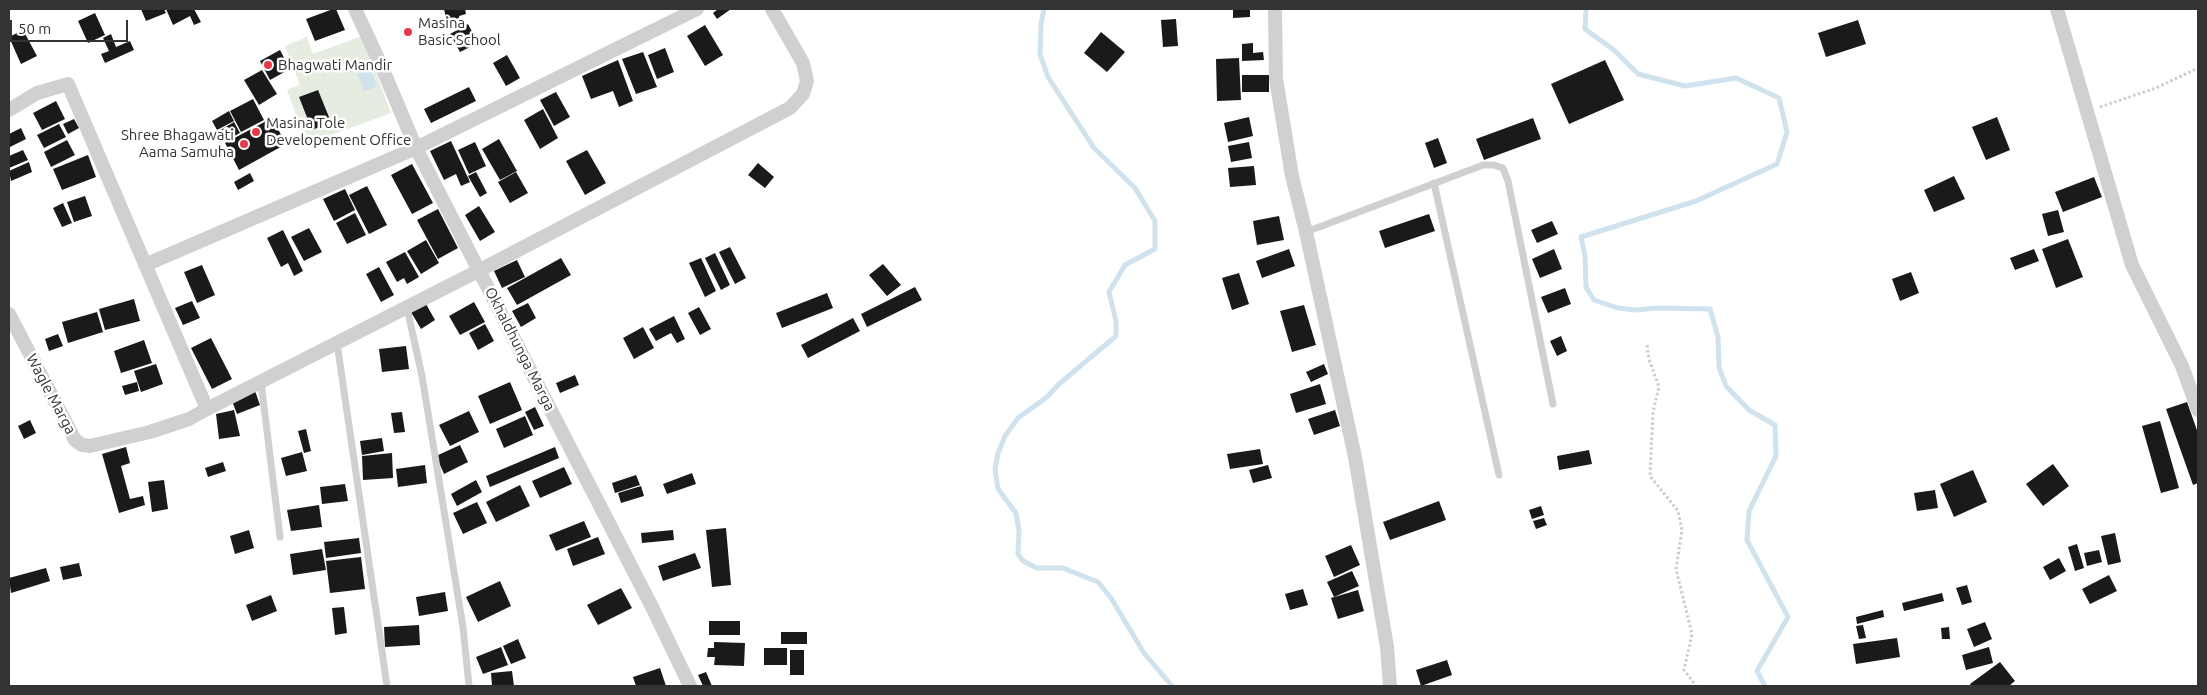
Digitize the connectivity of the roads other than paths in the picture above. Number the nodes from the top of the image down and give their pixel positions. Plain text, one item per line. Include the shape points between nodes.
1 (355, 9) edge
2 (697, 9) edge
3 (772, 9) edge
4 (1275, 9) edge
5 (2057, 9) edge
6 (9, 110) edge
7 (416, 148) junction
8 (1434, 183) junction
9 (1306, 232) junction
10 (145, 265) junction
11 (480, 270) junction
12 (407, 308) junction
13 (9, 314) edge
14 (337, 343) junction
15 (261, 382) junction
16 (1553, 404) dead end
17 (206, 410) junction
18 (2198, 410) edge
19 (1499, 475) dead end
20 (280, 537) dead end
21 (386, 686) edge
22 (469, 686) edge
23 (690, 686) edge
24 (1390, 686) edge

1 - 7 street, Okhaldhunga Marga
2 - 7 street
3 - 11 street via 803,63 807,81 803,94 790,108
4 - 9 street via 1276,79 1292,176
5 - 18 street via 2132,265 2182,366
6 - 10 street via 37,93 68,84
7 - 10 street
7 - 11 street, Okhaldhunga Marga
8 - 9 lane
8 - 16 lane via 1483,165 1503,168
8 - 19 lane
9 - 24 street via 1355,457 1387,646
10 - 17 street
11 - 12 street
11 - 23 street, Okhaldhunga Marga
12 - 14 street
12 - 22 lane via 422,376 463,628
13 - 17 street, Wagle Marga via 75,440 82,444 90,446 150,432
14 - 15 street
14 - 21 lane
15 - 17 street
15 - 20 lane

